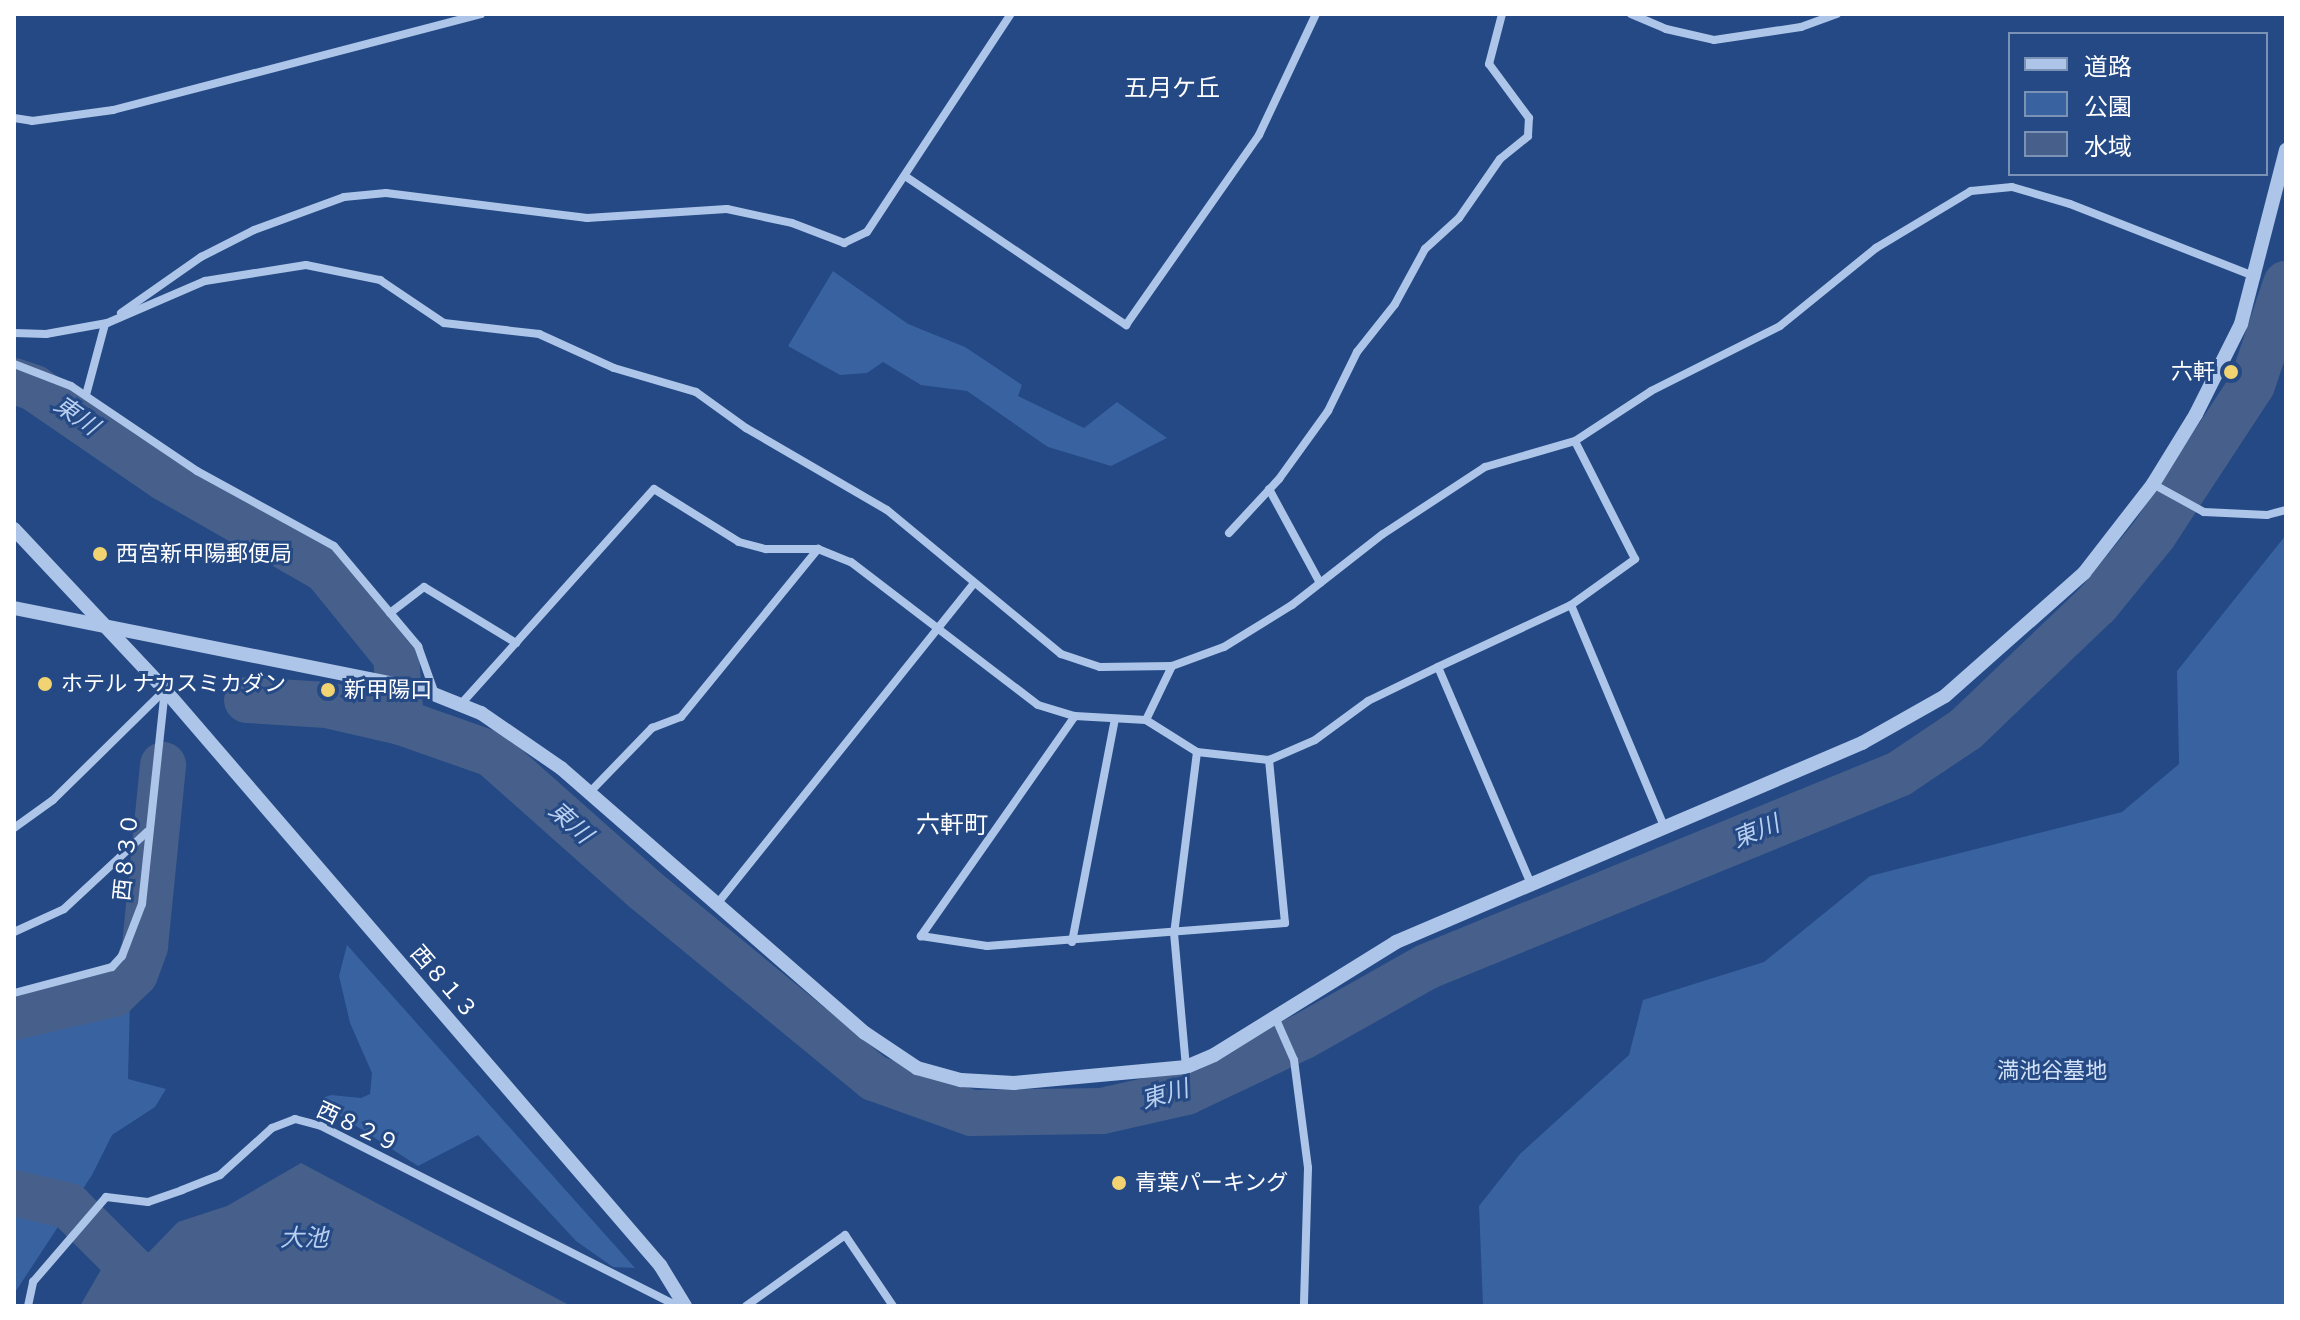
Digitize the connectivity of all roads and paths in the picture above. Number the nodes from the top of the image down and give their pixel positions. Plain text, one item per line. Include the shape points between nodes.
1 (481, 14) edge
2 (1011, 14) edge
3 (1316, 14) edge
4 (1502, 14) edge
5 (1631, 14) edge
6 (1837, 14) edge
7 (14, 118) edge
8 (2286, 150) edge
9 (905, 176) junction
10 (2257, 277) junction
11 (105, 324) junction
12 (14, 333) edge
13 (14, 364) edge
14 (86, 395) junction
15 (1575, 441) junction
16 (2153, 484) junction
17 (1269, 489) junction
18 (2286, 510) edge
19 (14, 529) edge
20 (1229, 533) dead end
21 (818, 549) junction
22 (1320, 583) junction
23 (973, 584) junction
24 (1571, 605) junction
25 (14, 608) edge
26 (390, 613) junction
27 (938, 626) junction
28 (109, 629) junction
29 (516, 643) junction
30 (1172, 666) junction
31 (1438, 667) junction
32 (165, 690) junction
33 (435, 694) junction
34 (461, 704) junction
35 (1075, 716) junction
36 (1115, 719) junction
37 (1146, 720) junction
38 (1197, 752) junction
39 (1269, 760) junction
40 (589, 793) junction
41 (1664, 826) junction
42 (14, 828) edge
43 (147, 832) junction
44 (1530, 882) junction
45 (717, 904) junction
46 (14, 932) edge
47 (1174, 933) junction
48 (1072, 942) junction
49 (14, 993) edge
50 (1275, 1017) junction
51 (1186, 1067) junction
52 (28, 1306) edge
53 (677, 1306) edge
54 (685, 1306) edge
55 (746, 1306) edge
56 (893, 1306) edge
57 (1304, 1306) edge

1 - 7 street via 113,110 32,121
2 - 9 street
3 - 9 street via 1259,135 1126,325
4 - 17 street via 1489,64 1529,118 1528,136 1500,159 1459,218 1425,249 1395,304 1357,352 1328,411
5 - 6 street via 1714,40 1801,27
8 - 10 street
9 - 11 street via 867,232 844,243 792,223 727,209 587,218 439,195 344,197 254,230 201,257
10 - 15 street via 2070,204 2012,187 1971,191 1876,248 1780,326 1651,391
10 - 16 street via 2220,368
11 - 12 street via 46,334
11 - 14 street
11 - 23 street via 205,281 306,265 380,280 444,323 539,334 614,368 696,392 746,428 887,510
13 - 14 street
14 - 26 street via 197,471 334,546
15 - 22 street via 1485,467
15 - 24 street via 1635,559
16 - 18 street via 2193,508 2267,515
16 - 41 street via 2084,573 1945,696 1862,743
17 - 20 street
17 - 22 street
19 - 28 street, 西８１３
21 - 27 street via 851,562
21 - 29 street via 766,549 739,542 654,489
21 - 40 street via 681,717 652,728
22 - 30 street via 1224,647
23 - 27 street
23 - 30 street via 1061,654 1100,667
24 - 31 street
24 - 41 street
25 - 28 street
26 - 29 street via 424,587
26 - 33 street via 418,646
27 - 35 street via 1038,705
27 - 45 street
28 - 32 street, 西８１３
28 - 33 street
29 - 34 street
30 - 37 street
31 - 39 street via 1368,701 1315,740
31 - 44 street
32 - 42 street via 53,800
32 - 43 street, 西８３０
32 - 54 street, 西８１３ via 660,1265
33 - 34 street
34 - 40 street via 561,768
35 - 36 street
35 - 48 street via 921,936 987,946
36 - 37 street
36 - 48 street
37 - 38 street
38 - 39 street
38 - 47 street
39 - 47 street via 1285,923
40 - 45 street
41 - 44 street
43 - 46 street via 64,909
43 - 49 street, 西８３０ via 142,904 122,956 112,967
44 - 50 street via 1396,942
45 - 51 street via 865,1033 917,1068 961,1080 1014,1083
47 - 48 street
47 - 51 street
50 - 51 street
50 - 57 street via 1294,1060 1308,1168
52 - 53 street, 西８２９ via 33,1282 106,1197 148,1202 220,1175 272,1128 295,1119 321,1126
55 - 56 street via 845,1235

